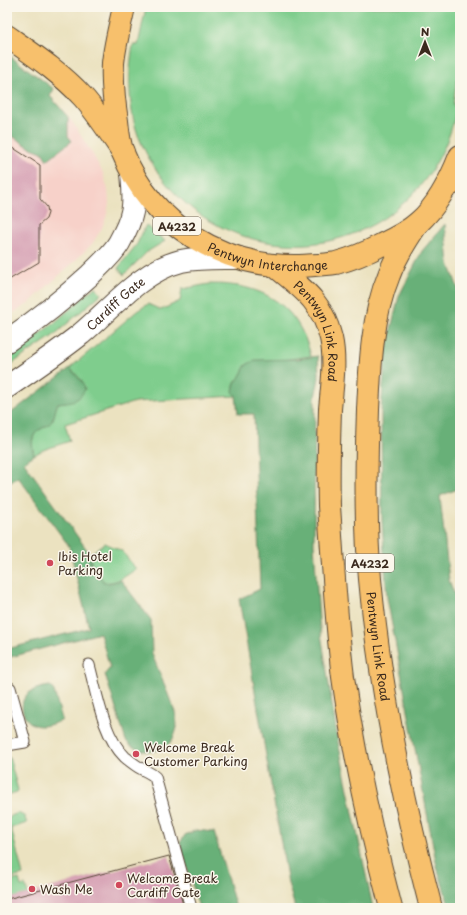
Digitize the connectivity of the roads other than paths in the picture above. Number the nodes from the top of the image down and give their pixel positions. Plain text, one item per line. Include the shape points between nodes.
1 (124, 7) edge
2 (7, 36) edge
3 (123, 152) junction
4 (460, 156) edge
5 (132, 173) junction
6 (453, 183) edge
7 (418, 223) junction
8 (239, 258) junction
9 (275, 266) junction
10 (7, 342) edge
11 (7, 387) edge
12 (90, 666) dead end
13 (10, 688) dead end
14 (7, 745) edge
15 (191, 908) edge
16 (391, 908) edge
17 (431, 908) edge

1 - 3 main road, Pentwyn Interchange / A4232 via 113,63 118,134
2 - 3 main road via 53,69 78,92
3 - 5 main road, Pentwyn Interchange / A4232
4 - 6 main road, Pentwyn Interchange / A4232
5 - 8 main road, Pentwyn Interchange / A4232 via 147,196 176,226 207,246
5 - 10 street via 132,212 118,244 104,262 72,292
6 - 7 main road, Pentwyn Interchange / A4232
7 - 9 main road, Pentwyn Interchange / A4232 via 389,241 355,257 321,265
7 - 17 main road, Pentwyn Link Road / A4232 via 388,275 377,314 368,403 367,516 370,577 382,676 394,746
8 - 9 main road, Pentwyn Interchange / A4232
8 - 11 street, Cardiff Gate via 180,262 156,272 132,288 82,333
9 - 16 main road, Pentwyn Link Road / A4232 via 309,294 317,304 326,320 331,338 333,361 329,494 338,635 343,678 364,793
12 - 15 lane via 104,720 116,747 126,758 155,778
13 - 14 lane via 25,742

